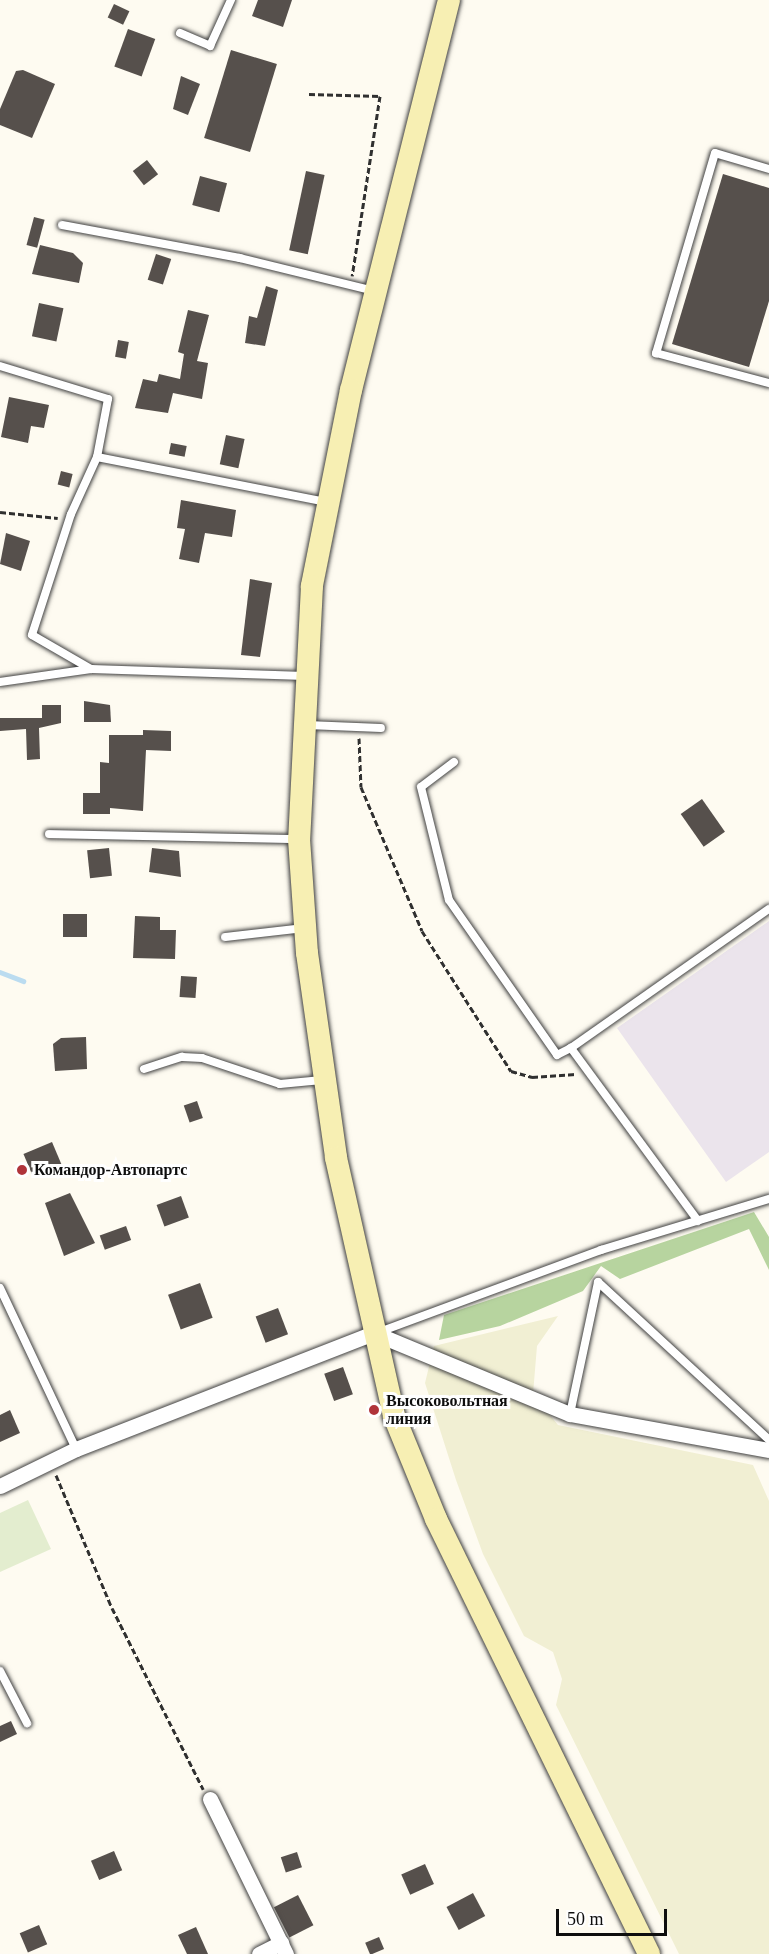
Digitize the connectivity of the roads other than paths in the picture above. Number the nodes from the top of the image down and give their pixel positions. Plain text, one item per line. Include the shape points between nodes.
1 (231, 0) edge
2 (449, 0) edge
3 (180, 33) dead end
4 (769, 169) edge
5 (62, 225) dead end
6 (376, 291) junction
7 (0, 366) edge
8 (769, 382) edge
9 (97, 457) junction
10 (326, 502) junction
11 (91, 669) junction
12 (305, 676) junction
13 (0, 682) edge
14 (303, 725) junction
15 (381, 728) dead end
16 (454, 762) dead end
17 (48, 834) dead end
18 (299, 839) junction
19 (769, 909) edge
20 (305, 928) junction
21 (225, 938) dead end
22 (571, 1048) junction
23 (144, 1069) dead end
24 (323, 1080) junction
25 (768, 1200) edge
26 (698, 1221) junction
27 (0, 1288) edge
28 (374, 1333) junction
29 (570, 1414) junction
30 (769, 1440) edge
31 (76, 1449) junction
32 (769, 1450) edge
33 (0, 1486) edge
34 (0, 1671) edge
35 (27, 1723) dead end
36 (210, 1799) road end
37 (283, 1949) edge
38 (259, 1954) edge
39 (649, 1954) edge

1 - 3 lane via 210,46
2 - 6 main road
4 - 8 lane via 715,153 656,353
5 - 6 lane via 240,258
6 - 10 main road
7 - 9 lane via 108,399
9 - 10 lane
9 - 11 lane via 71,514 32,635
10 - 12 main road via 312,586
11 - 12 lane
11 - 13 lane
12 - 14 main road
14 - 15 lane
14 - 18 main road
16 - 22 lane via 421,787 449,900 557,1055
17 - 18 lane
18 - 20 main road
19 - 22 lane
20 - 21 lane
20 - 24 main road
22 - 26 lane
23 - 24 lane via 182,1058 202,1058 280,1084
24 - 28 main road
25 - 26 lane
26 - 28 lane via 601,1250
27 - 31 lane
28 - 29 street
28 - 31 street
28 - 39 main road via 394,1416 431,1508
29 - 30 lane via 598,1282
29 - 32 street
31 - 33 street
34 - 35 lane
36 - 37 street
37 - 38 street

